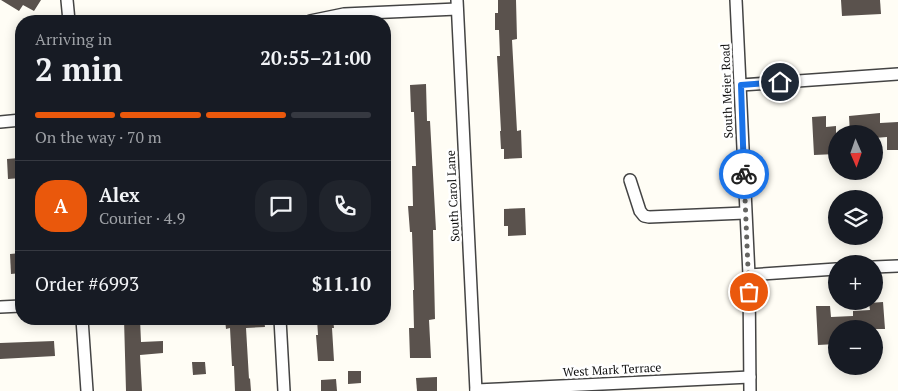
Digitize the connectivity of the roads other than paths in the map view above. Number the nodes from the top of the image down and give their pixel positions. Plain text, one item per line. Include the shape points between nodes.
1 (68, 0) edge
2 (736, 0) edge
3 (457, 4) edge
4 (69, 15) edge
5 (339, 15) edge
6 (898, 74) edge
7 (741, 85) junction
8 (15, 121) edge
9 (0, 122) edge
10 (630, 180) dead end
11 (745, 213) junction
12 (898, 266) edge
13 (883, 267) edge
14 (828, 270) edge
15 (749, 275) junction
16 (15, 306) edge
17 (0, 307) edge
18 (82, 325) edge
19 (280, 325) edge
20 (750, 377) junction
21 (87, 391) edge
22 (284, 391) edge
23 (476, 391) edge
24 (750, 391) edge

1 - 4 street
2 - 7 street, South Meier Road
3 - 5 street
3 - 23 street, South Carol Lane
6 - 7 street
7 - 11 street, South Meier Road
8 - 9 street
10 - 11 street via 644,216
11 - 15 street, South Meier Road
12 - 13 street
14 - 15 street
15 - 20 street, South Meier Road
16 - 17 street
18 - 21 street
19 - 22 street
20 - 23 street, West Mark Terrace
20 - 24 street, South Meier Road

